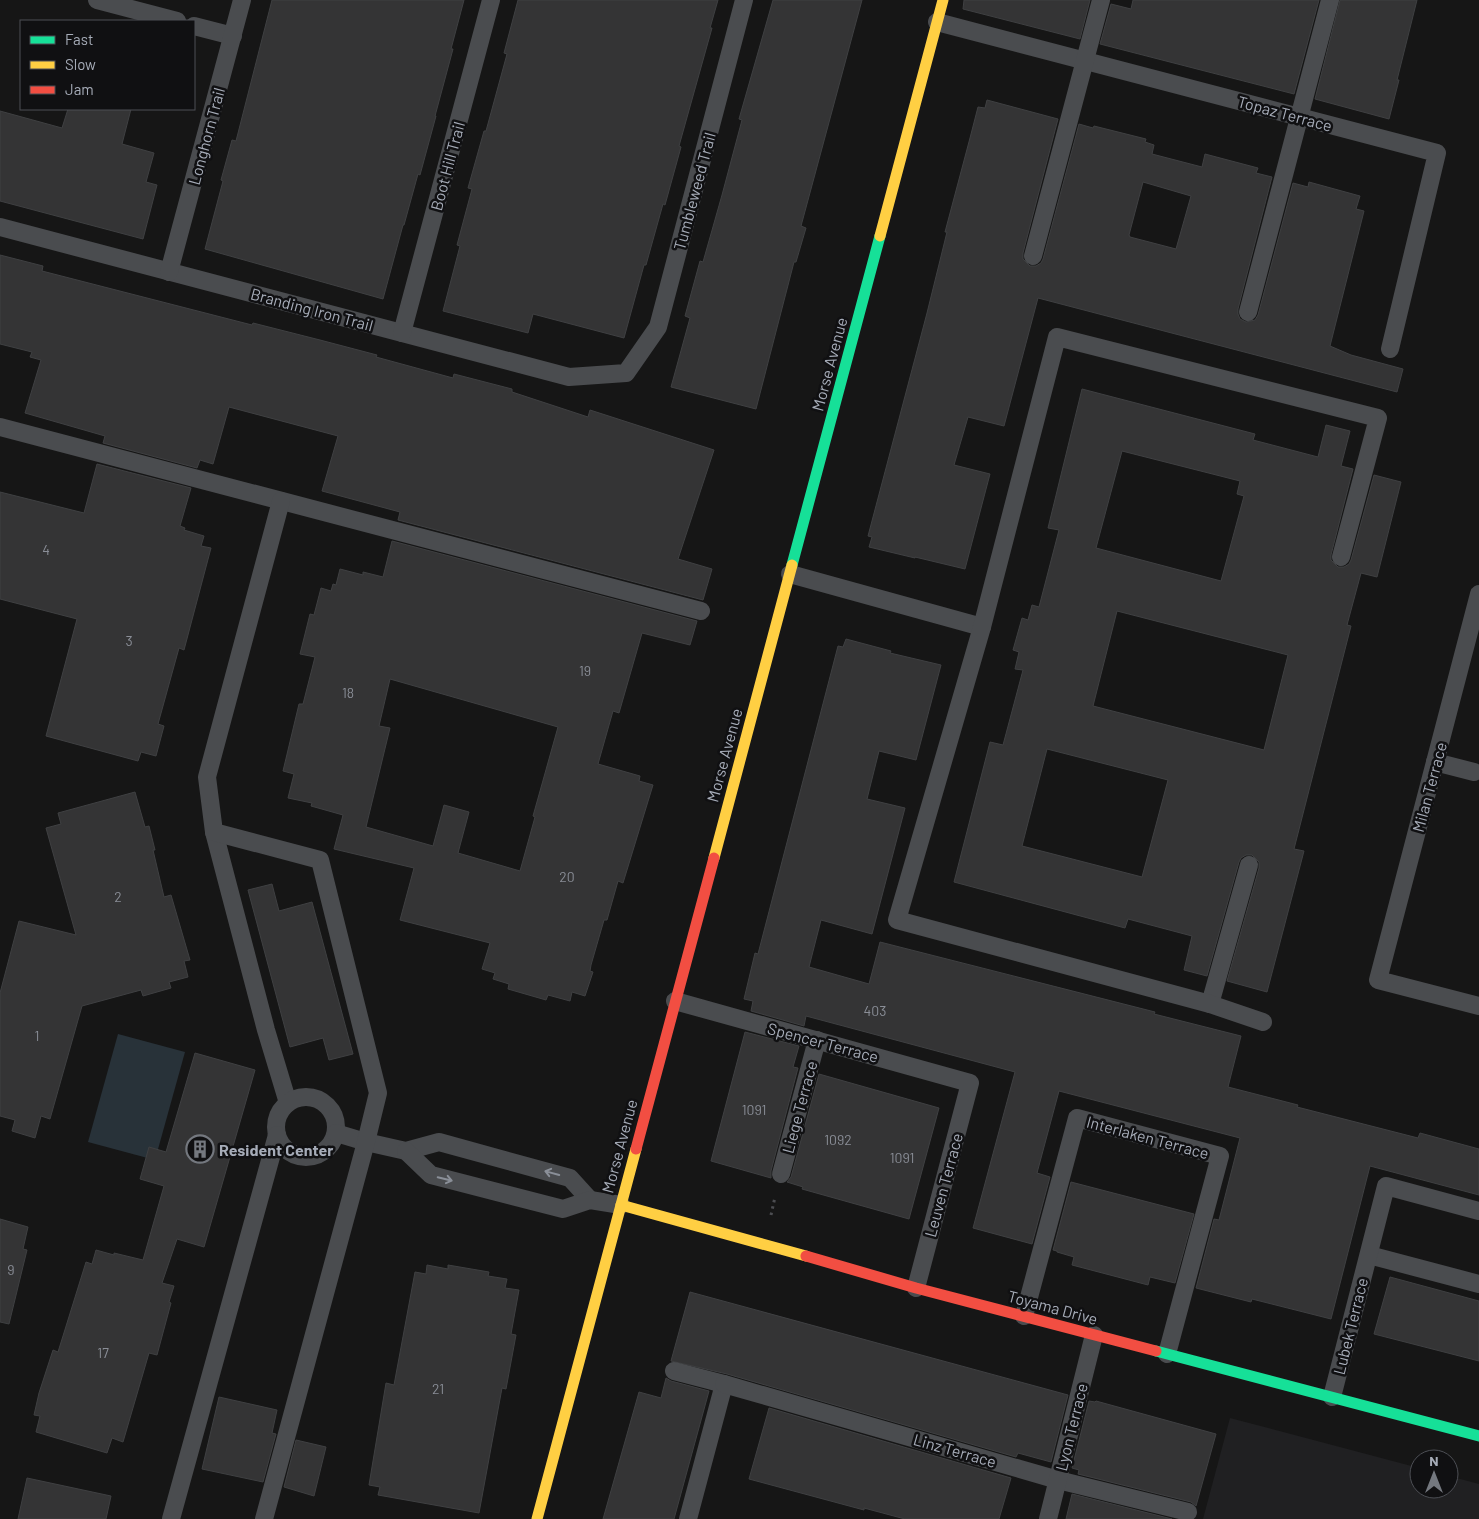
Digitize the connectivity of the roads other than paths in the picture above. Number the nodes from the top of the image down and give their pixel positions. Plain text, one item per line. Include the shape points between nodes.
1 (97, 0) edge
2 (242, 0) edge
3 (491, 0) edge
4 (744, 0) edge
5 (943, 0) edge
6 (1101, 0) edge
7 (1330, 0) edge
8 (173, 20) edge
9 (937, 22) junction
10 (195, 26) edge
11 (233, 36) junction
12 (1085, 60) junction
13 (1300, 117) junction
14 (0, 227) edge
15 (1033, 256) dead end
16 (169, 272) junction
17 (1248, 312) dead end
18 (402, 333) junction
19 (1390, 349) dead end
20 (626, 373) joint
21 (0, 427) edge
22 (281, 501) junction
23 (1341, 558) dead end
24 (790, 574) junction
25 (1479, 594) edge
26 (701, 611) dead end
27 (982, 627) junction
28 (1435, 762) junction
29 (1474, 772) dead end
30 (214, 832) junction
31 (1249, 865) dead end
32 (675, 1001) junction
33 (1210, 1004) junction
34 (1479, 1006) edge
35 (1263, 1022) dead end
36 (817, 1040) junction
37 (970, 1083) joint
38 (288, 1103) junction
39 (336, 1133) junction
40 (277, 1135) junction
41 (366, 1142) junction
42 (406, 1152) junction
43 (781, 1174) road end
44 (590, 1200) junction
45 (621, 1206) junction
46 (1479, 1211) edge
47 (1369, 1255) junction
48 (1479, 1284) edge
49 (916, 1288) junction
50 (1024, 1316) junction
51 (1094, 1335) junction
52 (1167, 1354) junction
53 (674, 1371) dead end
54 (724, 1384) junction
55 (1332, 1397) junction
56 (1479, 1436) edge
57 (1058, 1480) junction
58 (1188, 1512) dead end
59 (171, 1519) edge
60 (264, 1519) edge
61 (537, 1519) edge
62 (688, 1519) edge
63 (1048, 1519) edge

1 - 8 lane
2 - 11 lane, Longhorn Trail
3 - 18 lane, Boot Hill Trail
4 - 20 lane, Tumbleweed Trail via 658,327
5 - 9 street, Morse Avenue
6 - 12 lane
7 - 13 lane
9 - 12 lane, Topaz Terrace
9 - 24 street, Morse Avenue
10 - 11 lane
11 - 16 lane, Longhorn Trail
12 - 13 lane, Topaz Terrace
12 - 15 lane
13 - 17 lane
13 - 19 lane, Topaz Terrace via 1437,153
14 - 16 lane, Branding Iron Trail
16 - 18 lane, Branding Iron Trail
18 - 20 lane, Branding Iron Trail via 569,377
21 - 22 lane
22 - 26 lane
22 - 30 lane via 207,777
23 - 27 lane via 1378,418 1057,337
24 - 27 lane
24 - 32 street, Morse Avenue
25 - 28 lane, Milan Terrace
27 - 33 lane via 897,920
28 - 29 lane
28 - 34 lane, Milan Terrace via 1378,980
30 - 38 lane
30 - 41 lane via 320,860 378,1093
31 - 33 lane
32 - 36 lane, Spencer Terrace
32 - 45 street, Morse Avenue
33 - 35 lane
36 - 37 lane, Spencer Terrace
36 - 43 lane, Liege Terrace
37 - 49 lane, Leuven Terrace
38 - 39 lane via 297,1098 318,1099 333,1113
38 - 40 lane via 277,1119
39 - 40 lane via 326,1151 307,1158 289,1152
39 - 41 lane
40 - 59 lane
41 - 42 lane
41 - 60 lane
42 -> 44 lane via 431,1175 440,1178 563,1209
44 -> 42 lane via 570,1178 438,1142
44 - 45 lane
45 - 49 street, Toyama Drive
45 - 61 street, Morse Avenue
46 - 47 lane, Lubek Terrace via 1386,1186
47 - 48 lane, Lubek Terrace
47 - 55 lane, Lubek Terrace
49 - 50 street, Toyama Drive
50 - 51 street, Toyama Drive
50 - 52 lane, Interlaken Terrace via 1076,1118 1220,1156
51 - 52 street, Toyama Drive
51 - 57 lane, Lyon Terrace
52 - 55 street, Toyama Drive
53 - 54 lane, Linz Terrace
54 - 57 lane, Linz Terrace
54 - 62 lane
55 - 56 street, Toyama Drive
57 - 58 lane, Linz Terrace
57 - 63 lane, Lyon Terrace

